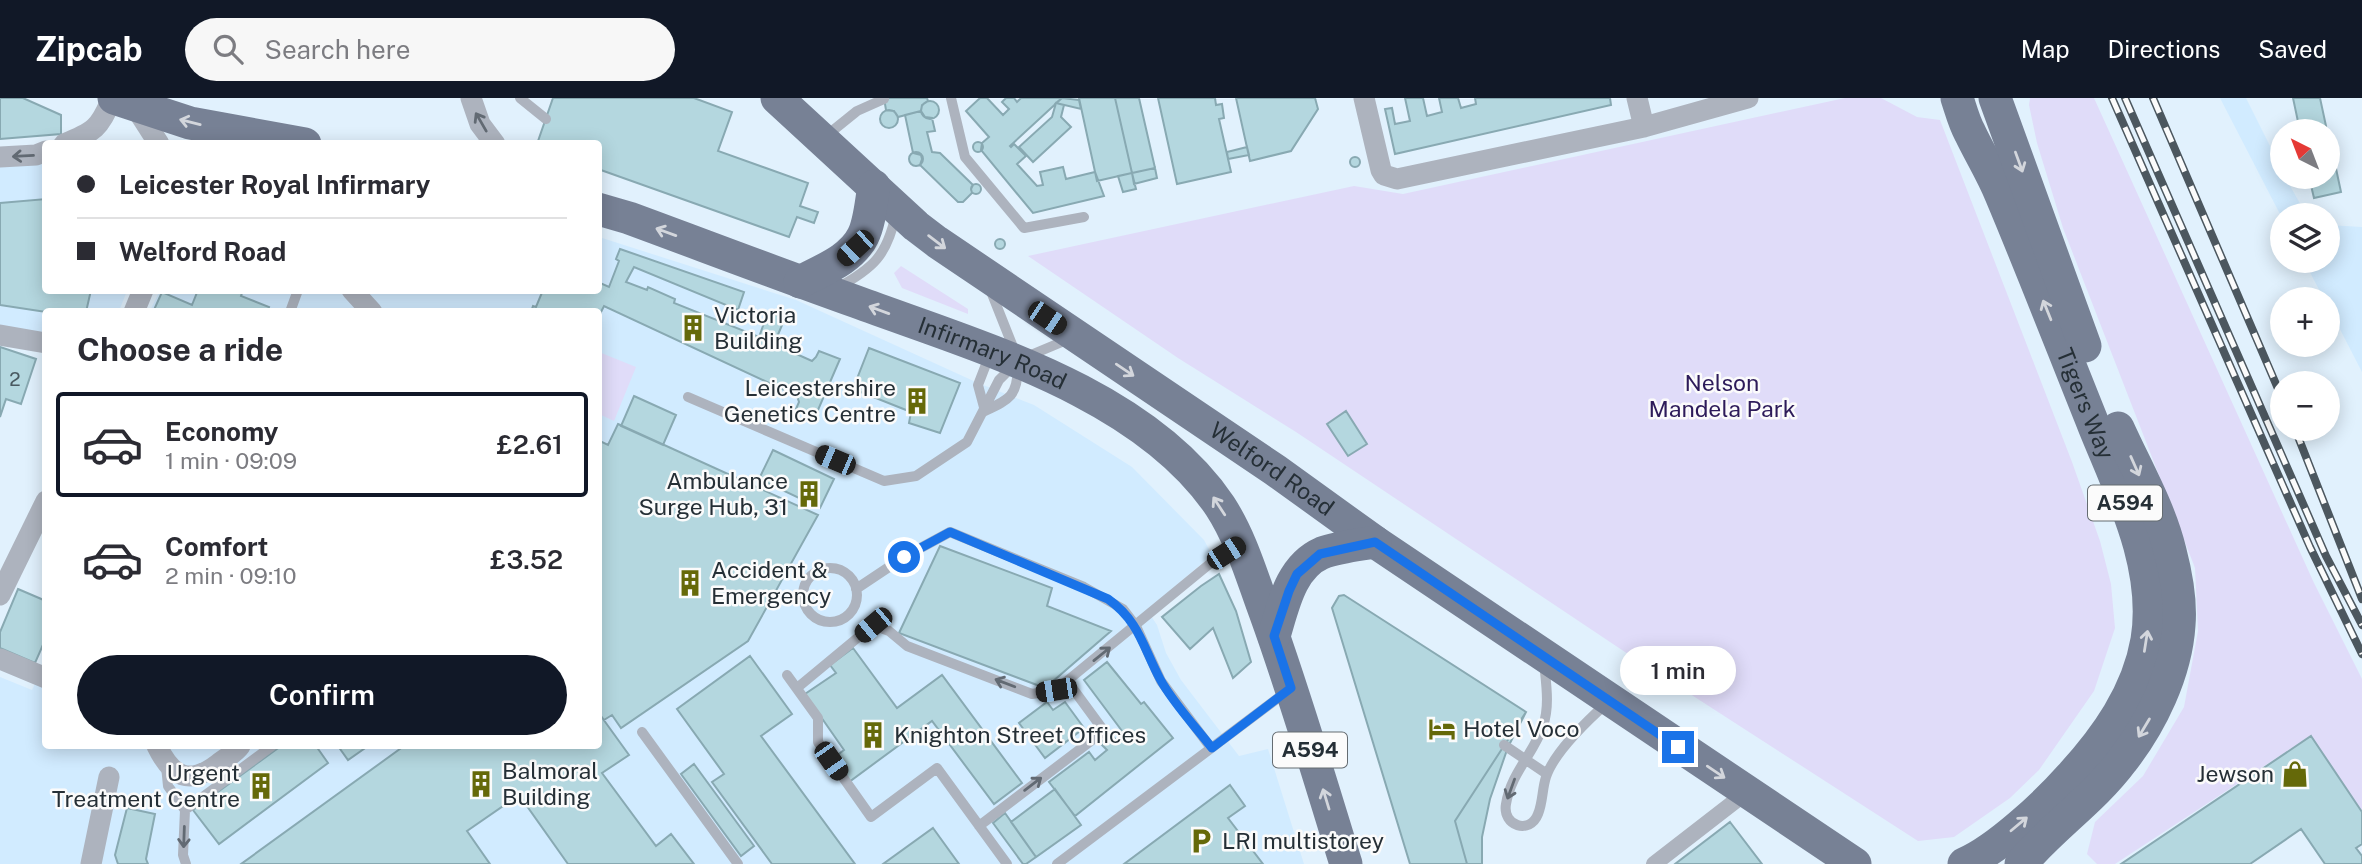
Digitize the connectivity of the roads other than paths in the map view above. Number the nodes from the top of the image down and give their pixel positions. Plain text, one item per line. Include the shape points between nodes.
1 (471, 98) edge
2 (520, 98) edge
3 (777, 98) edge
4 (854, 98) edge
5 (951, 98) edge
6 (1364, 98) edge
7 (1637, 98) edge
8 (1748, 98) edge
9 (1957, 98) edge
10 (1995, 98) edge
11 (884, 99) edge
12 (120, 101) edge
13 (857, 111) junction
14 (546, 119) dead end
15 (1644, 127) junction
16 (238, 139) edge
17 (72, 140) edge
18 (155, 140) edge
19 (492, 140) edge
20 (821, 140) junction
21 (42, 153) edge
22 (0, 157) edge
23 (886, 197) junction
24 (602, 210) edge
25 (1084, 217) dead end
26 (986, 277) junction
27 (815, 287) junction
28 (356, 294) edge
29 (368, 308) edge
30 (0, 335) edge
31 (1075, 336) junction
32 (42, 342) edge
33 (1004, 356) junction
34 (688, 397) dead end
35 (985, 411) junction
36 (42, 509) edge
37 (1375, 542) junction
38 (1240, 544) junction
39 (856, 589) junction
40 (0, 595) edge
41 (1136, 626) junction
42 (1274, 636) junction
43 (1543, 656) junction
44 (0, 659) edge
45 (787, 675) dead end
46 (42, 676) edge
47 (1068, 682) junction
48 (797, 688) junction
49 (1291, 688) junction
50 (1609, 701) junction
51 (642, 732) dead end
52 (1504, 746) dead end
53 (1212, 748) junction
54 (158, 749) edge
55 (236, 749) edge
56 (268, 749) edge
57 (1524, 759) junction
58 (166, 765) junction
59 (1547, 774) junction
60 (109, 777) dead end
61 (1747, 792) junction
62 (185, 810) junction
63 (979, 825) junction
64 (91, 864) edge
65 (186, 864) edge
66 (738, 864) edge
67 (1007, 864) edge
68 (1057, 864) edge
69 (1346, 864) edge
70 (1654, 864) edge
71 (1855, 864) edge
72 (1964, 864) edge
73 (2021, 864) edge

19 -> 1 street via 480,124
2 - 14 lane
3 - 20 main road, Welford Road
4 - 13 lane
5 - 25 lane via 965,157 1024,228
6 - 15 street via 1381,170 1384,176 1398,179
7 - 15 street
8 - 15 street
72 -> 9 main road, Tigers Way / A594 via 1994,845 2061,787 2109,730 2142,665 2150,610 2131,517 2000,191
10 -> 73 main road, Tigers Way / A594 via 2104,396 2170,550 2180,625 2160,698 2122,761
11 - 13 lane
16 -> 12 main road
12 - 17 street via 95,128
12 - 18 street
13 - 20 lane
20 - 23 main road, Welford Road
21 -> 22 street
23 -> 26 main road, Welford Road
23 - 27 main road via 855,248
27 -> 24 main road, Infirmary Road / A594
26 - 31 main road, Welford Road
26 - 33 lane
33 -> 27 main road, Infirmary Road / A594
28 - 29 street
30 - 32 street
31 - 33 lane
31 -> 37 main road, Welford Road
33 - 35 lane
33 - 35 lane via 978,385
33 - 35 lane via 1017,386 1008,400
38 -> 33 main road, Infirmary Road / A594 via 1204,484 1158,439 1082,393
34 - 35 lane via 884,481 916,476 967,442
36 - 40 street
37 - 42 main road via 1335,549 1310,561 1297,574
37 - 43 main road, Welford Road
38 - 41 lane
38 - 42 main road, Infirmary Road / A594
39 - 39 lane via 849,614 834,622 810,614 803,598 803,589 813,575 829,568 846,574
39 - 41 lane via 950,532 1108,599
47 -> 41 lane
41 - 53 lane via 1161,681
42 - 49 main road, A594
43 - 50 main road, Welford Road
43 - 57 lane via 1547,710 1542,729
44 - 46 street
45 - 48 lane
47 -> 48 lane via 1056,690 1032,694 907,646 890,631 873,625
63 -> 47 lane via 1104,731
48 - 63 lane via 818,718 818,742 871,817 937,768
49 - 53 lane
69 -> 49 main road, A594
50 - 59 lane via 1577,731
50 -> 61 main road, Welford Road
51 - 66 lane
52 - 57 lane
53 - 68 lane
54 - 58 street
55 - 58 street via 202,776 186,776
56 - 62 lane
57 - 59 lane
57 -> 59 lane via 1505,807 1507,818 1517,826 1525,827 1538,816
58 - 62 lane via 167,786
60 - 64 street
61 - 70 street
61 - 71 main road, Welford Road
62 -> 65 lane
63 - 67 lane

